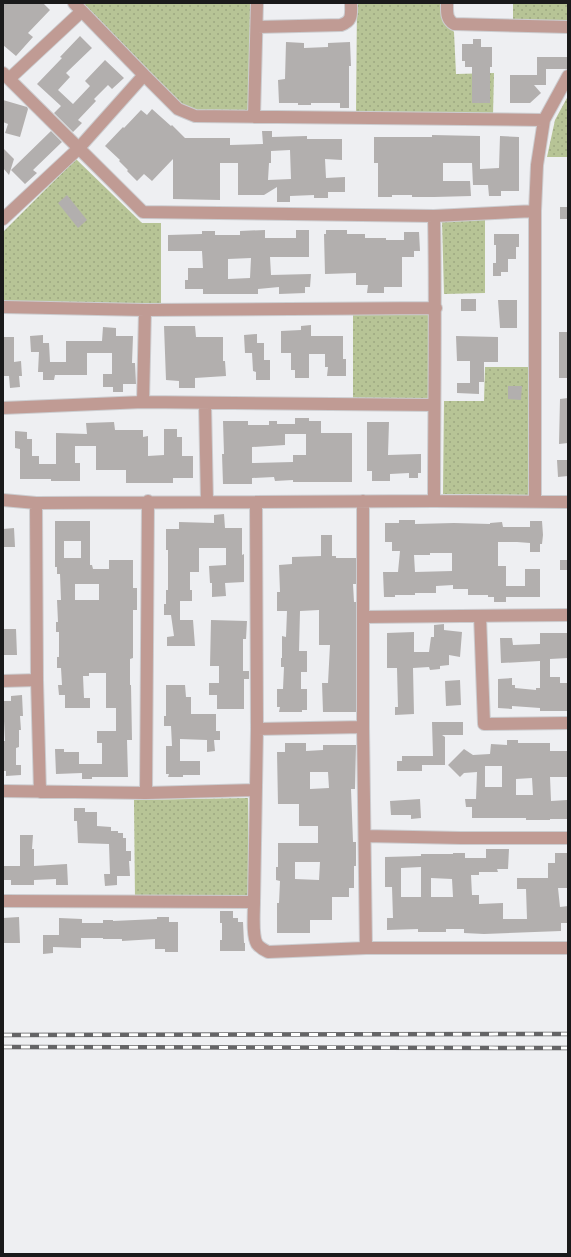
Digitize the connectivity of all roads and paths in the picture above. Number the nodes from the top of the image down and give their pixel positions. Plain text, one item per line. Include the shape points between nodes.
1 (256, 3) edge
2 (351, 3) edge
3 (447, 3) edge
4 (78, 7) edge
5 (568, 26) edge
6 (256, 27) junction
7 (144, 75) junction
8 (6, 76) edge
9 (568, 76) edge
10 (254, 117) junction
11 (544, 120) junction
12 (78, 149) junction
13 (6, 211) edge
14 (535, 211) junction
15 (434, 216) junction
16 (3, 307) edge
17 (436, 308) junction
18 (145, 310) junction
19 (143, 402) junction
20 (205, 403) junction
21 (434, 405) junction
22 (3, 408) edge
23 (3, 500) edge
24 (363, 501) junction
25 (434, 501) junction
26 (535, 501) junction
27 (148, 502) junction
28 (207, 502) junction
29 (256, 502) junction
30 (568, 502) edge
31 (36, 503) junction
32 (568, 615) edge
33 (480, 616) junction
34 (364, 617) junction
35 (37, 680) junction
36 (3, 681) edge
37 (568, 723) edge
38 (363, 727) junction
39 (257, 729) junction
40 (255, 790) junction
41 (3, 791) edge
42 (40, 792) junction
43 (146, 793) junction
44 (365, 836) junction
45 (568, 838) edge
46 (3, 901) edge
47 (254, 902) junction
48 (366, 948) junction
49 (568, 948) edge

1 - 6 street
2 - 6 street via 351,19 342,25
3 - 5 street via 447,16 454,24
4 - 7 street
4 - 8 street
6 - 10 street
7 - 10 street via 178,110 195,116
7 - 12 street
8 - 12 street
9 - 11 street
10 - 11 street
11 - 14 street via 537,164
12 - 13 street
12 - 15 street via 143,212
14 - 15 street
14 - 26 street
15 - 17 street
16 - 18 street
17 - 18 street
17 - 21 street
18 - 19 street
19 - 20 street
19 - 22 street
20 - 21 street
20 - 28 street
21 - 25 street
23 - 31 street
24 - 25 street
24 - 29 street
24 - 34 street
25 - 26 street
26 - 30 street
27 - 28 street
27 - 31 street
27 - 43 street
28 - 29 street
29 - 39 street
31 - 35 street
32 - 33 street
33 - 34 street
33 - 37 street via 484,724
34 - 38 street
35 - 36 street
35 - 42 street
38 - 39 street
38 - 44 street
39 - 40 street
40 - 43 street
40 - 47 street
41 - 42 street
42 - 43 street
44 - 45 street
44 - 48 street
46 - 47 street
47 - 48 street via 257,944 268,952
48 - 49 street

